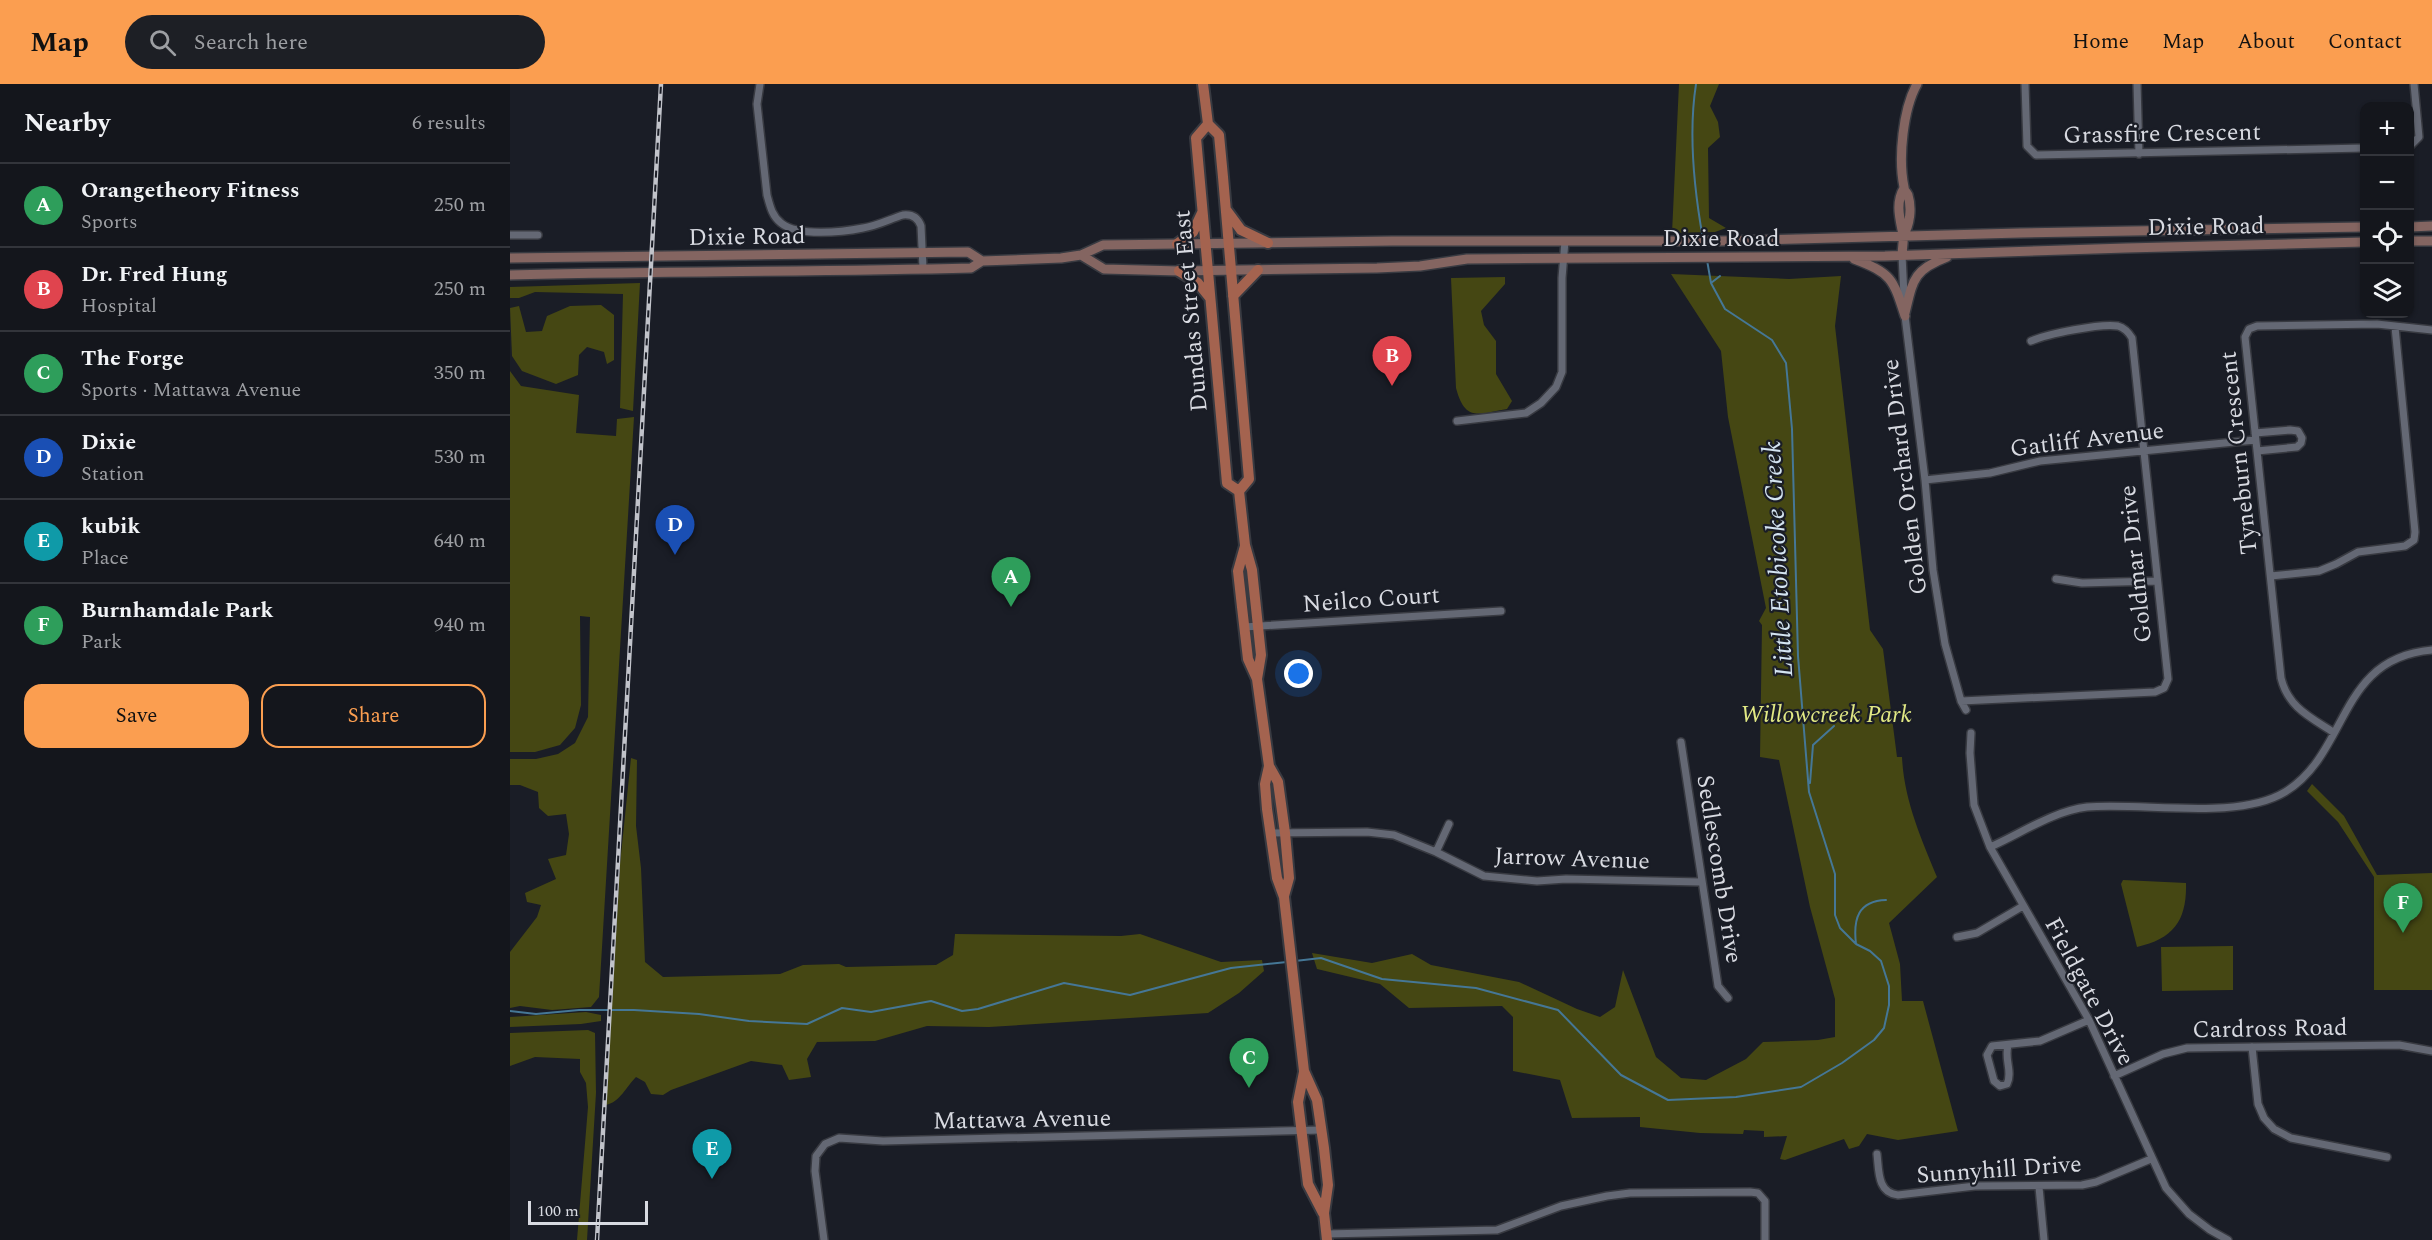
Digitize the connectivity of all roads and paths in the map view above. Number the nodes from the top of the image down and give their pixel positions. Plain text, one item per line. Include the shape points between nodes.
1 (760, 84) edge
2 (1203, 84) edge
3 (1917, 84) edge
4 (2025, 84) edge
5 (2138, 84) edge
6 (2414, 84) edge
7 (1208, 124) junction
8 (2414, 142) edge
9 (2360, 148) edge
10 (2139, 153) junction
11 (1225, 208) junction
12 (1203, 210) junction
13 (2432, 226) edge
14 (2414, 227) edge
15 (2360, 228) edge
16 (510, 235) edge
17 (538, 235) dead end
18 (1903, 236) junction
19 (1565, 241) junction
20 (2432, 241) edge
21 (2360, 242) edge
22 (2414, 242) edge
23 (1228, 243) junction
24 (1268, 243) junction
25 (1177, 244) junction
26 (1206, 244) junction
27 (923, 252) junction
28 (1955, 254) junction
29 (1081, 255) junction
30 (1902, 255) junction
31 (1848, 257) junction
32 (510, 258) edge
33 (1563, 259) junction
34 (981, 261) junction
35 (923, 269) junction
36 (1230, 270) junction
37 (1258, 270) junction
38 (1179, 271) junction
39 (1208, 271) junction
40 (510, 275) edge
41 (1233, 296) junction
42 (1210, 298) junction
43 (1905, 315) junction
44 (2395, 327) junction
45 (2432, 330) edge
46 (2031, 341) dead end
47 (1457, 421) dead end
48 (2255, 436) junction
49 (2142, 451) junction
50 (2257, 452) junction
51 (1925, 480) junction
52 (1239, 491) junction
53 (1245, 545) junction
54 (2271, 576) junction
55 (2056, 579) dead end
56 (2156, 581) junction
57 (1502, 611) dead end
58 (1244, 627) junction
59 (1258, 627) junction
60 (2432, 650) edge
61 (1257, 679) junction
62 (1961, 701) junction
63 (1966, 710) dead end
64 (2333, 732) junction
65 (1971, 733) dead end
66 (1681, 742) dead end
67 (1269, 766) junction
68 (1449, 824) dead end
69 (1270, 832) junction
70 (1285, 833) junction
71 (1990, 847) junction
72 (1436, 852) junction
73 (1701, 882) junction
74 (1284, 897) junction
75 (2023, 906) junction
76 (1957, 937) dead end
77 (1728, 999) dead end
78 (2089, 1020) junction
79 (2008, 1046) junction
80 (2252, 1047) junction
81 (2432, 1051) edge
82 (1304, 1071) junction
83 (2114, 1076) junction
84 (1321, 1130) junction
85 (1302, 1132) junction
86 (1877, 1154) dead end
87 (2387, 1157) dead end
88 (2151, 1159) junction
89 (2038, 1187) junction
90 (1324, 1213) junction
91 (1327, 1237) edge
92 (824, 1240) edge
93 (1765, 1240) edge
94 (2044, 1240) edge
95 (2228, 1240) edge

1 - 27 street via 756,104 770,207 776,218 791,229 809,232 863,228 910,215 921,226
2 - 7 main road, Dundas Street East
3 - 18 main road, Golden Orchard Drive via 1903,135 1909,220
4 - 10 street, Grassfire Crescent via 2027,142 2033,154
5 - 10 street
6 - 8 street via 2419,137
7 - 11 main road, Dundas Street East via 1219,135
7 - 12 main road, Dundas Street East via 1196,138
9 - 10 street, Grassfire Crescent
11 - 23 main road, Dundas Street East
11 - 24 main road via 1241,230
12 - 25 main road via 1193,232
12 - 26 main road, Dundas Street East
13 - 14 main road
15 - 18 main road, Dixie Road
16 - 17 street
18 - 19 main road, Dixie Road
18 - 30 main road, Golden Orchard Drive
19 - 24 main road, Dixie Road
19 - 33 street
20 - 22 main road
21 - 28 main road, Dixie Road
23 - 24 main road, Dixie Road
23 - 26 main road, Dixie Road
23 - 36 main road, Dundas Street East
25 - 26 main road, Dixie Road
25 - 29 main road, Dixie Road via 1103,245
26 - 39 main road, Dundas Street East
27 - 32 main road, Dixie Road
27 - 34 main road, Dixie Road via 969,252
27 - 35 street
28 - 30 main road, Dixie Road
28 - 43 main road via 1930,264 1916,275
29 - 34 main road, Dixie Road
29 - 38 main road, Dixie Road via 1104,269
30 - 31 main road, Dixie Road
30 - 43 street, Golden Orchard Drive
31 - 33 main road, Dixie Road
31 - 43 main road via 1886,274 1895,286
33 - 37 main road, Dixie Road via 1467,259 1404,266
33 - 47 street via 1562,372 1556,387 1526,412
34 - 35 main road, Dixie Road via 971,268
35 - 40 main road, Dixie Road
36 - 37 main road, Dixie Road
36 - 39 main road, Dixie Road
36 - 41 main road, Dundas Street East
37 - 41 main road
38 - 39 main road, Dixie Road
38 - 42 main road via 1195,280
39 - 42 main road, Dundas Street East
41 - 52 main road, Dundas Street East via 1249,479
42 - 52 main road, Dundas Street East via 1227,483
43 - 51 street, Golden Orchard Drive
44 - 45 street, Tyneburn Crescent
44 - 48 street, Tyneburn Crescent via 2377,324 2249,329 2245,339
44 - 54 street via 2414,540 2406,546 2358,552 2319,571
46 - 49 street, Goldmar Drive via 2053,333 2114,326 2128,332 2133,342
48 - 49 street, Gatliff Avenue
48 - 50 street, Tyneburn Crescent
48 - 50 street, Gatliff Avenue via 2290,430 2298,431 2302,438 2296,447
49 - 51 street, Gatliff Avenue via 2040,461 1990,473
49 - 56 street, Goldmar Drive
50 - 54 street, Tyneburn Crescent
51 - 62 street, Golden Orchard Drive via 1939,613
52 - 53 main road, Dundas Street East
53 - 58 main road, Dundas Street East via 1238,571
53 - 59 main road, Dundas Street East
54 - 64 street, Tyneburn Crescent via 2284,690 2300,711
55 - 56 street via 2082,583
56 - 62 street, Goldmar Drive via 2168,675 2162,690
57 - 59 street, Neilco Court
58 - 59 street, Neilco Court
58 - 61 main road, Dundas Street East via 1248,659
59 - 61 main road, Dundas Street East via 1262,655
60 - 64 street via 2404,655 2373,673
61 - 67 main road, Dundas Street East
62 - 63 street, Golden Orchard Drive
64 - 71 street via 2297,783 2265,801 2231,807 2086,807
65 - 71 street, Fieldgate Drive via 1974,805
66 - 73 street, Sedlescomb Drive
67 - 69 main road, Dundas Street East via 1265,784
67 - 70 main road, Dundas Street East via 1278,782
68 - 72 street
69 - 70 street, Jarrow Avenue
69 - 74 main road, Dundas Street East
70 - 72 street, Jarrow Avenue via 1394,835
70 - 74 main road, Dundas Street East via 1289,878
71 - 75 street, Fieldgate Drive
72 - 73 street, Jarrow Avenue via 1484,876 1537,881
73 - 77 street, Sedlescomb Drive via 1718,986
74 - 82 main road, Dundas Street East
75 - 76 street via 1977,933
75 - 78 street, Fieldgate Drive
78 - 79 street via 2040,1041
78 - 83 street, Fieldgate Drive
79 - 79 street via 1994,1045 1987,1053 1994,1081 2000,1086 2010,1079
80 - 81 street, Cardross Road via 2399,1045
80 - 83 street, Cardross Road via 2180,1049
80 - 87 street via 2257,1101 2274,1129 2291,1138
82 - 84 main road, Dundas Street East via 1317,1100
82 - 85 main road, Dundas Street East via 1298,1102
83 - 88 street, Fieldgate Drive
84 - 85 street, Mattawa Avenue
84 - 90 main road, Dundas Street East via 1328,1185
85 - 90 main road, Dundas Street East via 1308,1184
85 - 92 street, Mattawa Avenue via 894,1141 839,1138 825,1144 816,1156
86 - 89 street, Sunnyhill Drive via 1881,1184 1895,1195 1975,1186
88 - 89 street, Sunnyhill Drive via 2089,1184
88 - 95 street, Fieldgate Drive via 2180,1205 2199,1223
89 - 94 street
90 - 91 main road, Dundas Street East
91 - 93 street via 1497,1230 1562,1206 1630,1193 1750,1192 1758,1193 1765,1201

